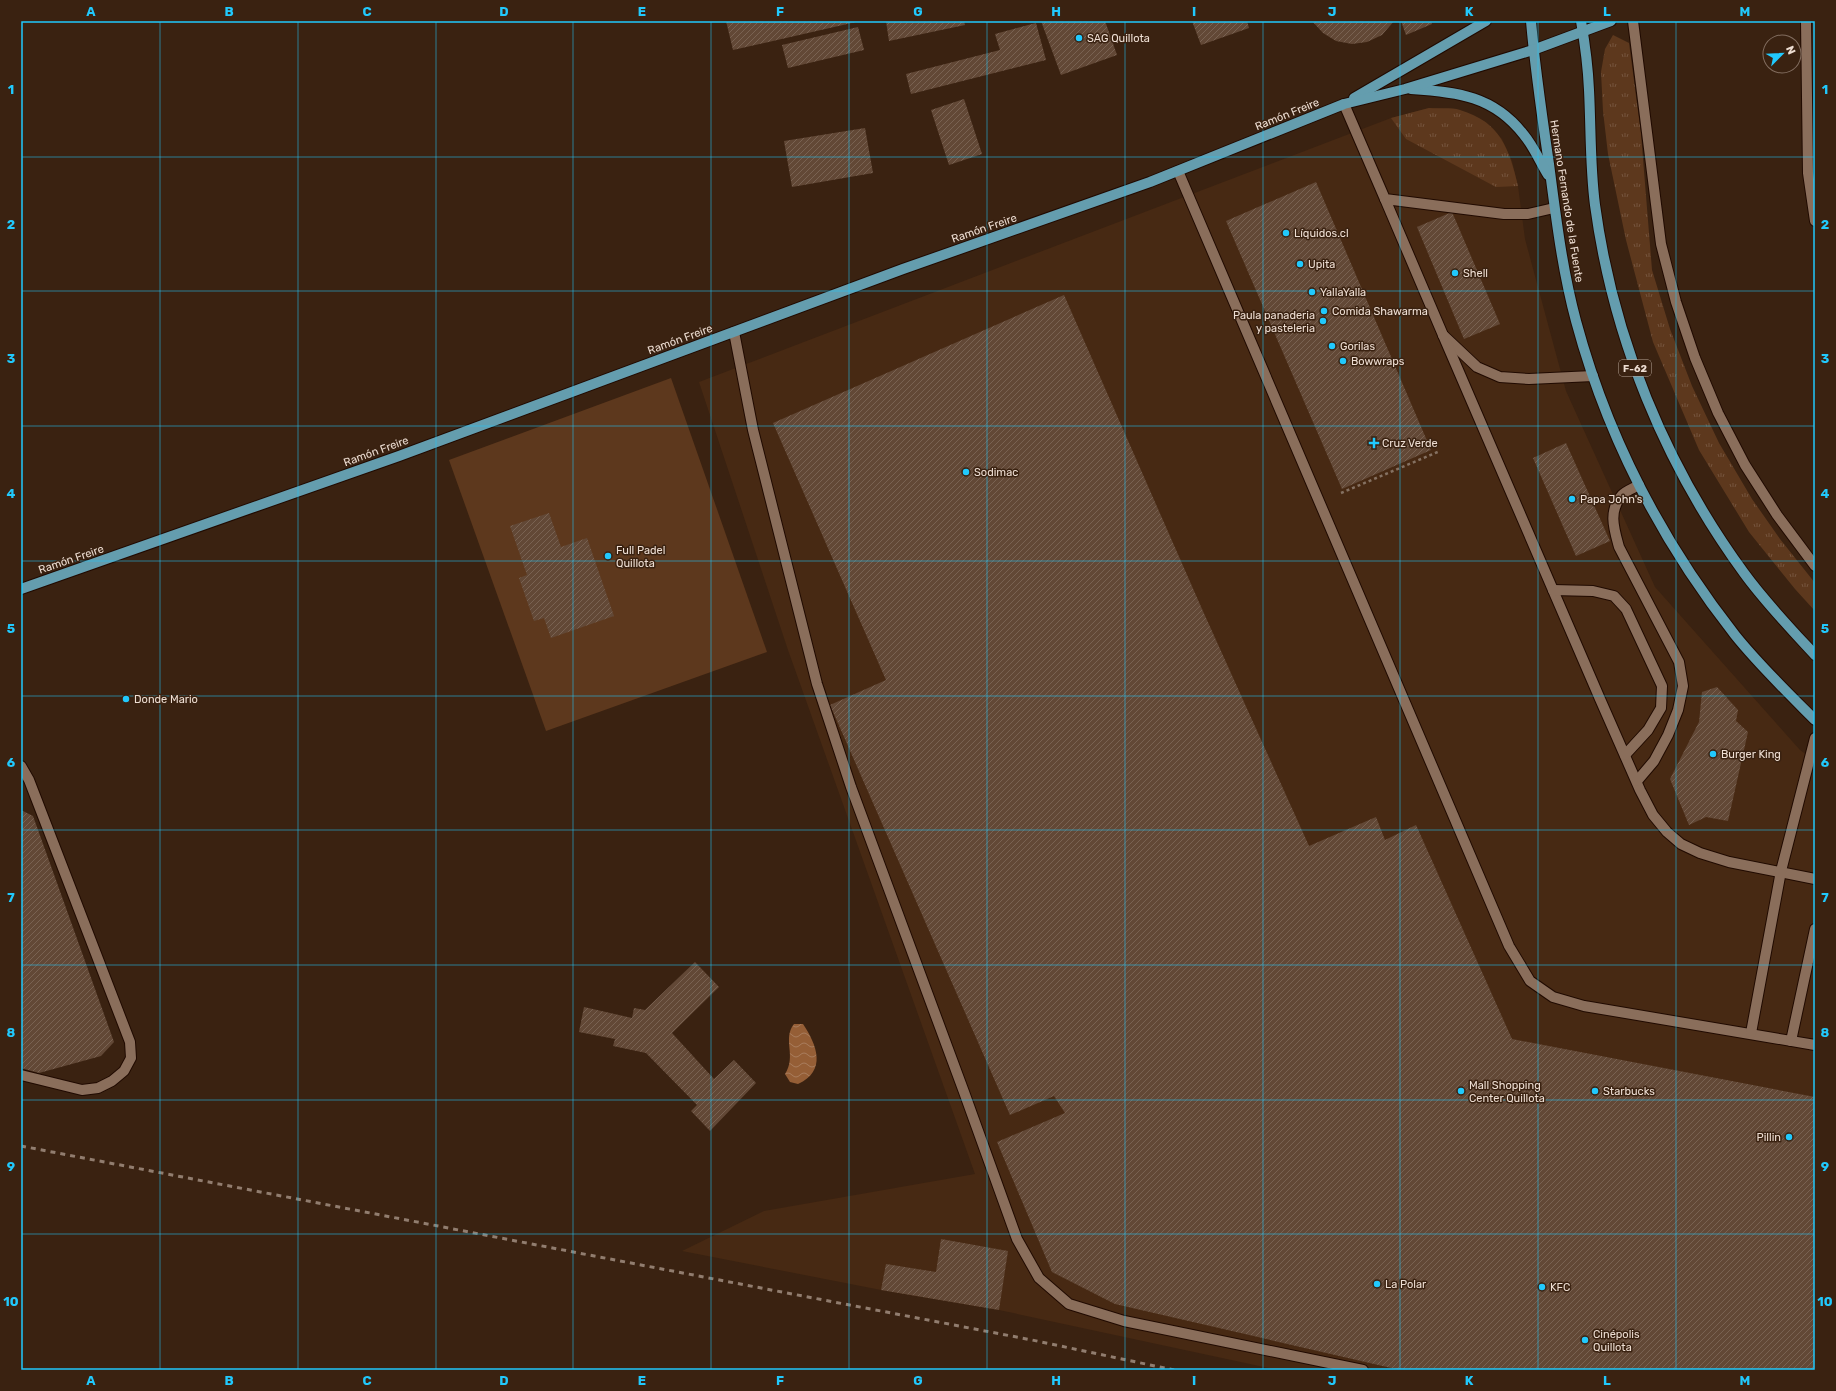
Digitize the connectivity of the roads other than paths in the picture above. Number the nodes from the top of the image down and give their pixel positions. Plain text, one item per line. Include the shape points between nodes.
1 (1486, 21) edge
2 (1530, 21) edge
3 (1581, 21) edge
4 (1611, 21) edge
5 (1633, 21) edge
6 (1806, 21) edge
7 (1583, 32) junction
8 (1533, 50) junction
9 (1405, 89) junction
10 (1344, 104) junction
11 (1178, 171) junction
12 (1812, 171) edge
13 (1551, 180) junction
14 (1386, 199) junction
15 (1554, 208) junction
16 (1815, 221) edge
17 (734, 332) junction
18 (1443, 335) junction
19 (1593, 376) junction
20 (1639, 485) junction
21 (1814, 563) edge
22 (21, 589) edge
23 (1553, 590) junction
24 (1815, 655) edge
25 (1815, 720) edge
26 (1815, 738) edge
27 (1625, 755) junction
28 (21, 766) edge
29 (1637, 781) junction
30 (1781, 871) junction
31 (1815, 879) edge
32 (1815, 929) edge
33 (1751, 1033) junction
34 (1790, 1041) junction
35 (1815, 1045) edge
36 (21, 1075) edge
37 (1363, 1370) edge

1 - 10 main road, Ramón Freire
2 - 8 main road, Hermano Fernando de la Fuente
3 - 7 main road, F-62
4 - 7 main road, Ramón Freire
5 - 21 street via 1661,244 1676,302 1695,358 1718,413 1773,509
6 - 12 street
7 - 8 main road, Ramón Freire
7 - 24 main road, F-62 via 1595,204 1618,317 1636,372 1657,425 1679,470 1712,526 1745,574
8 - 9 main road, Ramón Freire
8 - 13 main road, Hermano Fernando de la Fuente
9 - 10 main road, Ramón Freire
9 - 13 main road via 1453,92 1477,99 1504,114 1525,136
10 - 11 main road, Ramón Freire
10 - 14 street
11 - 17 main road, Ramón Freire
11 - 33 street via 1509,946 1530,981 1553,997 1584,1006
12 - 16 street
13 - 15 main road, Hermano Fernando de la Fuente
14 - 15 street via 1504,214 1528,214
14 - 18 street
15 - 19 main road, Hermano Fernando de la Fuente via 1564,272
17 - 22 main road, Ramón Freire via 399,456
17 - 37 street via 753,430 817,684 850,787 962,1084 1017,1239 1039,1278 1069,1304 1124,1321
18 - 19 street via 1477,367 1500,377 1529,379
18 - 23 street
19 - 20 main road, Hermano Fernando de la Fuente via 1614,432
20 - 25 main road, Hermano Fernando de la Fuente via 1668,538 1700,588 1736,636
20 - 29 street via 1622,495 1613,511 1613,528 1619,547 1679,662 1683,686 1678,710 1668,735 1654,761
23 - 27 street
23 - 27 street via 1593,591 1614,596 1626,609 1662,686 1661,708 1648,730
26 - 30 street
27 - 29 street
28 - 36 street via 32,787 130,1042 131,1058 124,1071 98,1088 82,1090
29 - 30 street via 1653,815 1681,844 1700,854 1729,862
30 - 31 street
30 - 33 street
32 - 34 street
33 - 34 street
34 - 35 street

